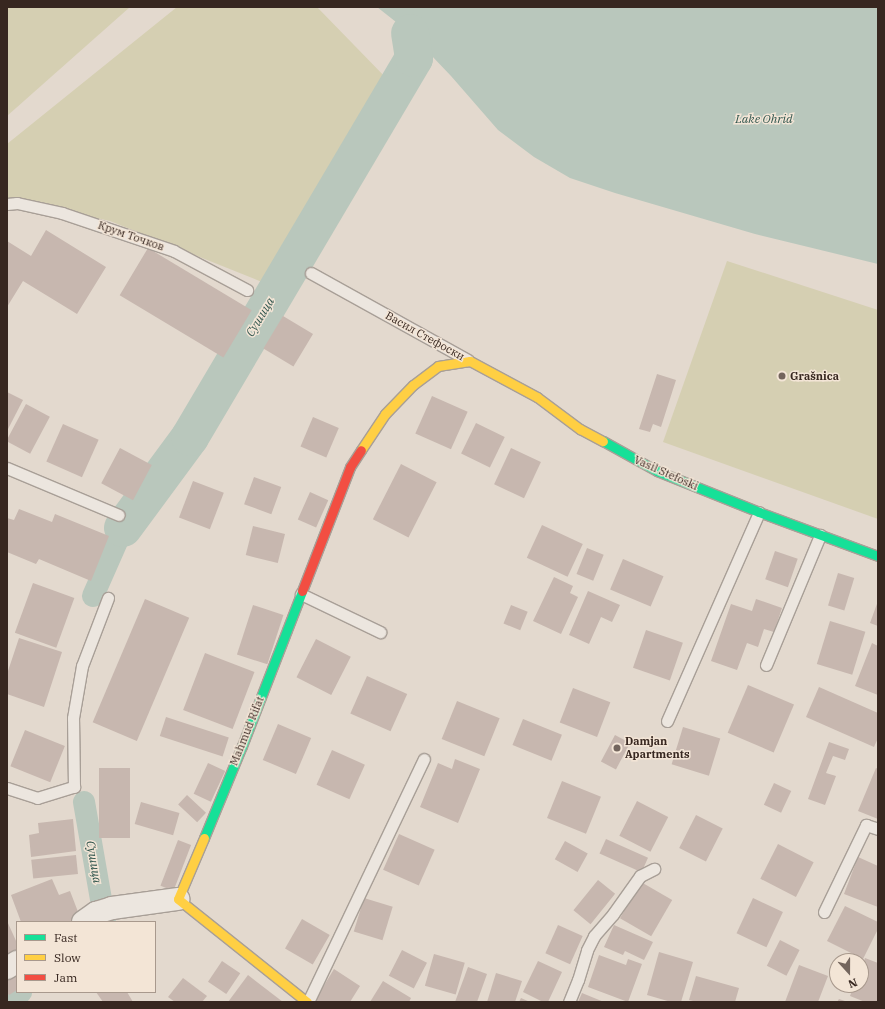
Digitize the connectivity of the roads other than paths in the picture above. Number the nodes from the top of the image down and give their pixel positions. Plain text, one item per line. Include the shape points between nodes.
1 (7, 204) edge
2 (311, 273) dead end
3 (247, 290) dead end
4 (470, 361) junction
5 (385, 414) joint
6 (7, 468) edge
7 (759, 512) junction
8 (118, 515) dead end
9 (820, 534) junction
10 (878, 556) edge
11 (301, 594) junction
12 (108, 598) dead end
13 (380, 632) dead end
14 (766, 665) dead end
15 (667, 721) dead end
16 (424, 759) dead end
17 (7, 788) edge
18 (878, 830) edge
19 (654, 869) dead end
20 (178, 899) junction
21 (824, 912) dead end
22 (97, 914) edge
23 (16, 963) edge
24 (7, 968) edge
25 (307, 1002) edge
26 (569, 1002) edge

1 - 3 lane, Крум Точков via 16,203 62,213 174,251
2 - 4 lane, Васил Стефоски
4 - 5 street, Васил Стефоски via 438,366 413,385
4 - 7 street, Vasil Stefoski via 537,397 580,429 657,471
5 - 11 street, Mahmud Rifat via 350,467
6 - 8 lane
7 - 9 street, Vasil Stefoski
7 - 15 lane
9 - 10 street, Vasil Stefoski
9 - 14 lane
11 - 13 lane
11 - 20 street, Mahmud Rifat via 242,746
12 - 17 lane via 82,666 73,718 74,787 37,798
16 - 25 lane
18 - 21 lane via 866,825
19 - 26 lane via 640,876 594,936
20 - 22 street
20 - 25 street
23 - 24 street

